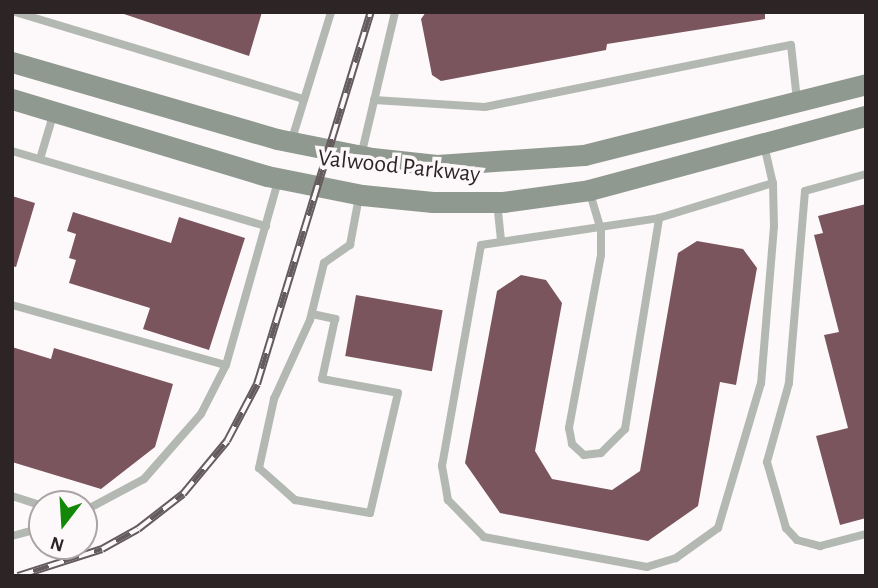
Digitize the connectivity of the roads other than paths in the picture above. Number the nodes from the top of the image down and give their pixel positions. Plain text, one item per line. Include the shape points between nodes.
1 (15, 12) edge
2 (331, 12) edge
3 (395, 12) edge
4 (12, 62) edge
5 (866, 84) edge
6 (12, 99) edge
7 (304, 99) junction
8 (374, 100) junction
9 (797, 100) junction
10 (54, 112) junction
11 (866, 116) edge
12 (292, 142) junction
13 (763, 143) junction
14 (12, 151) edge
15 (584, 155) junction
16 (360, 156) junction
17 (40, 159) junction
18 (866, 174) edge
19 (279, 178) junction
20 (773, 183) junction
21 (589, 190) junction
22 (359, 194) junction
23 (497, 202) junction
24 (659, 218) junction
25 (266, 226) junction
26 (601, 230) junction
27 (501, 241) junction
28 (12, 305) edge
29 (312, 314) junction
30 (226, 365) junction
31 (98, 504) edge
32 (866, 534) edge

1 - 7 lane
2 - 7 lane
3 - 8 lane
4 - 12 main road, Valwood Parkway
5 - 9 main road, Valwood Parkway
6 - 10 main road, Valwood Parkway
7 - 12 lane
8 - 9 lane via 485,107 791,46
8 - 16 lane
9 - 15 main road, Valwood Parkway via 691,132
10 - 17 lane
10 - 19 main road, Valwood Parkway
11 - 13 main road, Valwood Parkway
12 - 16 main road, Valwood Parkway
13 - 20 lane
13 - 21 main road, Valwood Parkway via 699,164
14 - 17 lane
15 - 16 main road, Valwood Parkway via 437,165
15 - 21 main road
17 - 25 lane
18 - 32 lane via 805,191 789,383 766,461 786,527 797,540 820,546
19 - 22 main road, Valwood Parkway
19 - 25 lane
20 - 24 lane
20 - 27 lane via 774,226 761,383 718,528 676,558 647,567 484,537 448,500 442,466 481,245
21 - 23 main road, Valwood Parkway
21 - 26 lane
22 - 23 main road, Valwood Parkway
22 - 29 lane via 350,245 324,263
23 - 27 lane
24 - 26 lane
24 - 26 lane via 625,429 601,453 584,455 572,444 569,428 601,255
25 - 30 lane
26 - 27 lane
28 - 30 lane
29 - 29 lane via 274,399 260,468 295,500 370,513 398,393 322,379 335,319
30 - 31 lane via 201,414 144,479

